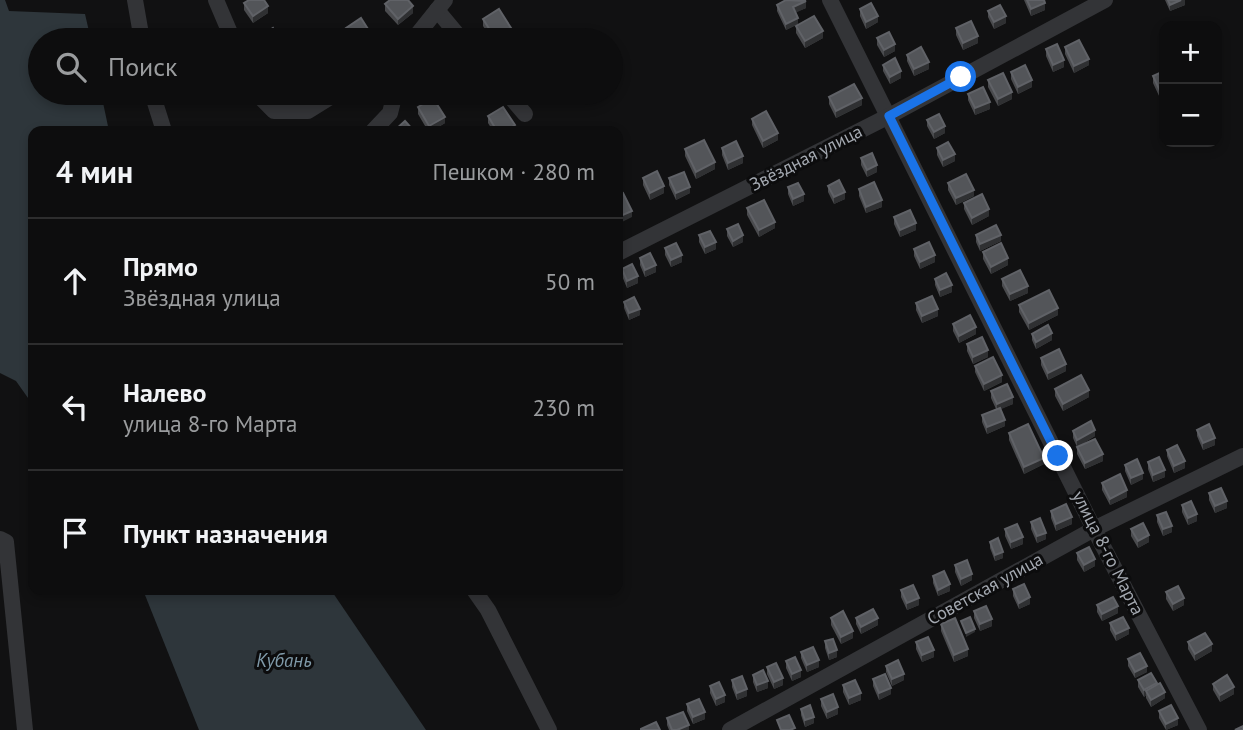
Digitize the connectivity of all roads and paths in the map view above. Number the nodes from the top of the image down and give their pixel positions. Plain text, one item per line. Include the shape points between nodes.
1 (135, 0) edge
2 (216, 0) edge
3 (830, 0) edge
4 (1105, 0) edge
5 (441, 5) edge
6 (140, 28) edge
7 (228, 28) edge
8 (423, 28) edge
9 (455, 28) edge
10 (156, 105) edge
11 (268, 105) edge
12 (318, 105) edge
13 (392, 105) edge
14 (517, 105) edge
15 (525, 114) dead end
16 (889, 116) junction
17 (162, 126) edge
18 (378, 126) edge
19 (623, 250) edge
20 (1243, 456) edge
21 (1094, 529) junction
22 (3, 541) edge
23 (478, 595) edge
24 (25, 730) edge
25 (549, 730) edge
26 (730, 730) edge
27 (1199, 730) edge

1 - 6 street
2 - 7 street
3 - 16 street, улица 8-го Марта
4 - 16 street, Звёздная улица
5 - 8 street
5 - 9 street
10 - 17 street
11 - 12 street via 274,111 308,111
13 - 18 street
14 - 15 street
16 - 19 street, Звёздная улица
16 - 21 street, улица 8-го Марта
20 - 21 street, Советская улица
21 - 26 street, Советская улица
21 - 27 street, улица 8-го Марта
22 - 24 street
23 - 25 street

